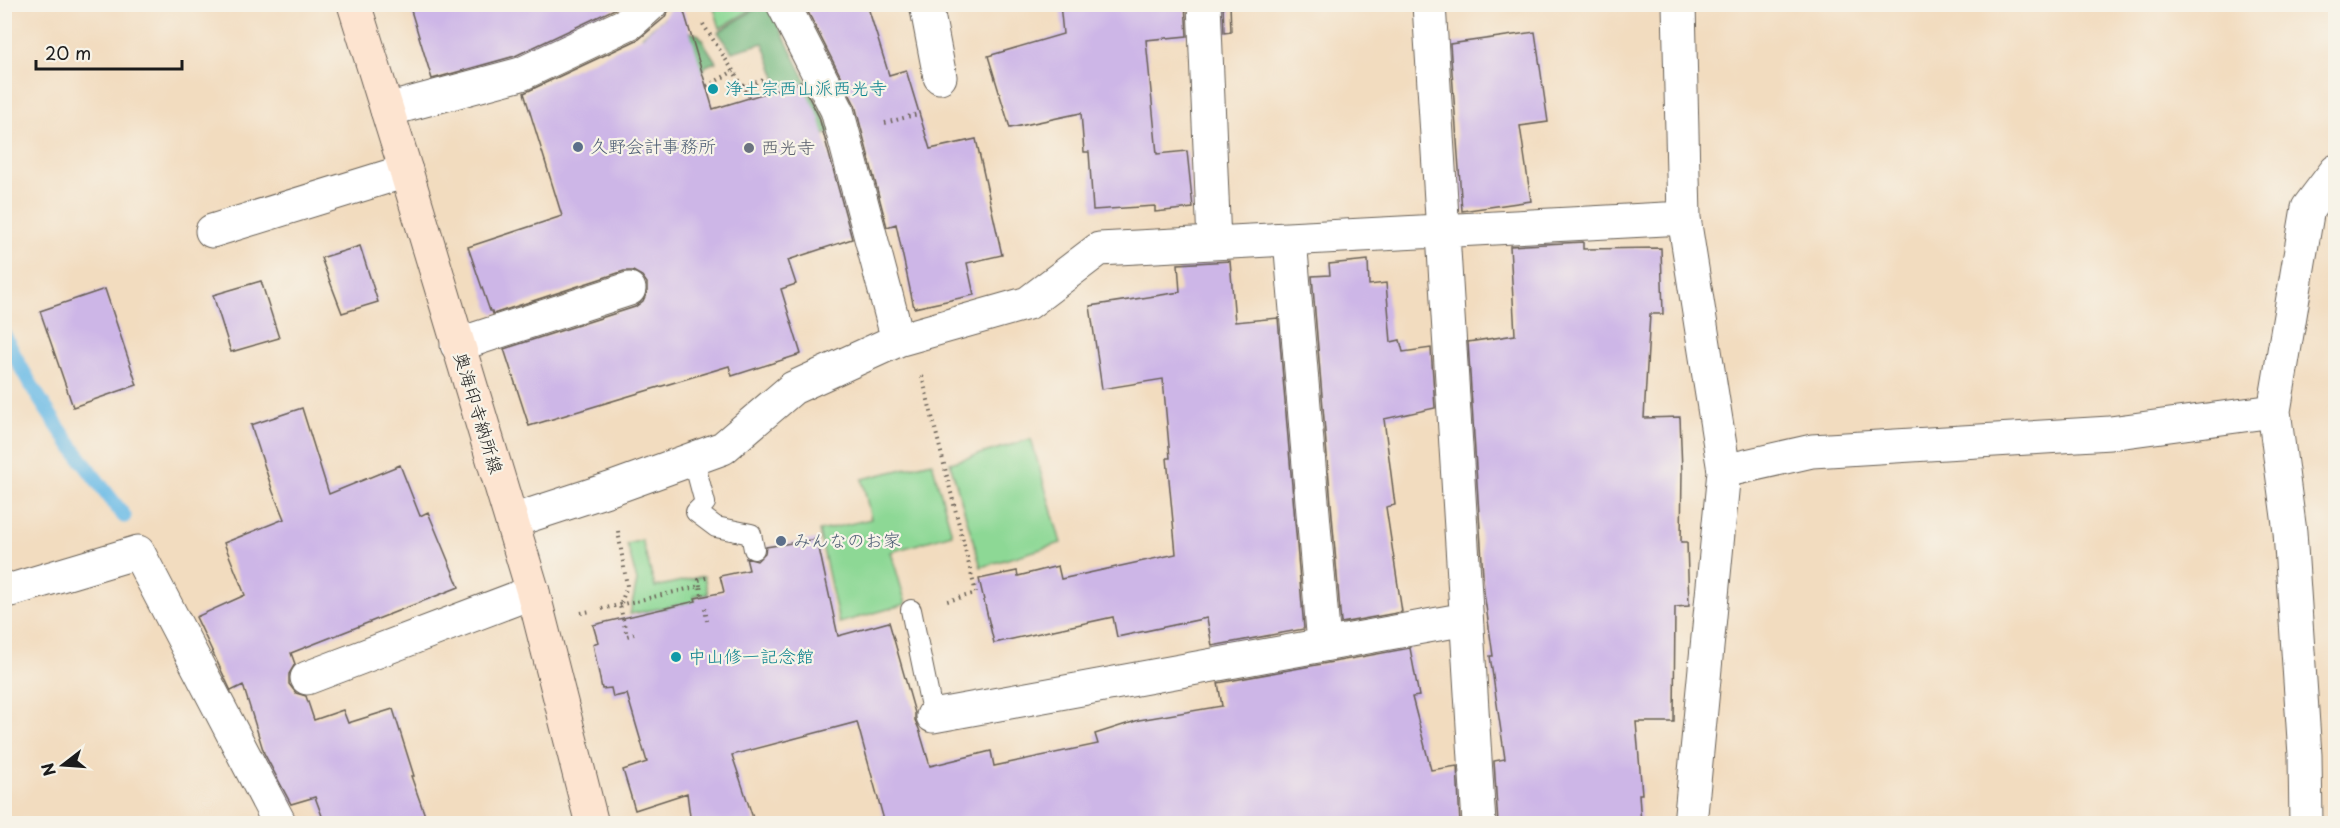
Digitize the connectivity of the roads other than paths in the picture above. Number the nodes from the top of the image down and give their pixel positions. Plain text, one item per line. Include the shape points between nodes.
1 (354, 4) edge
2 (651, 4) edge
3 (783, 4) edge
4 (926, 4) edge
5 (1204, 4) edge
6 (1429, 4) edge
7 (1679, 4) edge
8 (940, 77) road end
9 (387, 110) junction
10 (406, 171) junction
11 (2336, 171) edge
12 (1684, 218) junction
13 (212, 231) dead end
14 (1443, 231) junction
15 (1290, 239) junction
16 (1214, 243) junction
17 (629, 289) dead end
18 (905, 337) junction
19 (457, 345) junction
20 (2274, 411) junction
21 (693, 458) junction
22 (1724, 471) junction
23 (512, 521) junction
24 (754, 549) dead end
25 (532, 592) junction
26 (7, 596) edge
27 (911, 610) dead end
28 (1466, 619) junction
29 (1324, 644) junction
30 (307, 678) dead end
31 (933, 716) joint
32 (280, 824) edge
33 (592, 824) edge
34 (1479, 824) edge
35 (1690, 824) edge
36 (2306, 824) edge

1 - 9 main road, 奥海印寺納所線
2 - 9 street via 631,22 520,74
3 - 18 street via 837,110
4 - 8 street
5 - 16 street
6 - 14 street
7 - 12 street
9 - 10 main road, 奥海印寺納所線
10 - 13 street
10 - 19 main road, 奥海印寺納所線
11 - 20 street via 2308,208
12 - 14 street
12 - 22 street
14 - 15 street
14 - 28 street
15 - 16 street
15 - 29 street
16 - 18 street via 1099,249 1028,303
17 - 19 street
18 - 21 street via 793,388 723,448
19 - 23 main road, 奥海印寺納所線
20 - 22 street via 2110,433 1812,451
20 - 36 street via 2290,532
21 - 23 street
21 - 24 lane via 705,503 696,512 716,527 751,534
22 - 35 street
23 - 25 main road, 奥海印寺納所線
25 - 30 street
25 - 33 main road, 奥海印寺納所線
26 - 32 street via 138,552
27 - 31 lane
28 - 29 street
28 - 34 street
29 - 31 street

